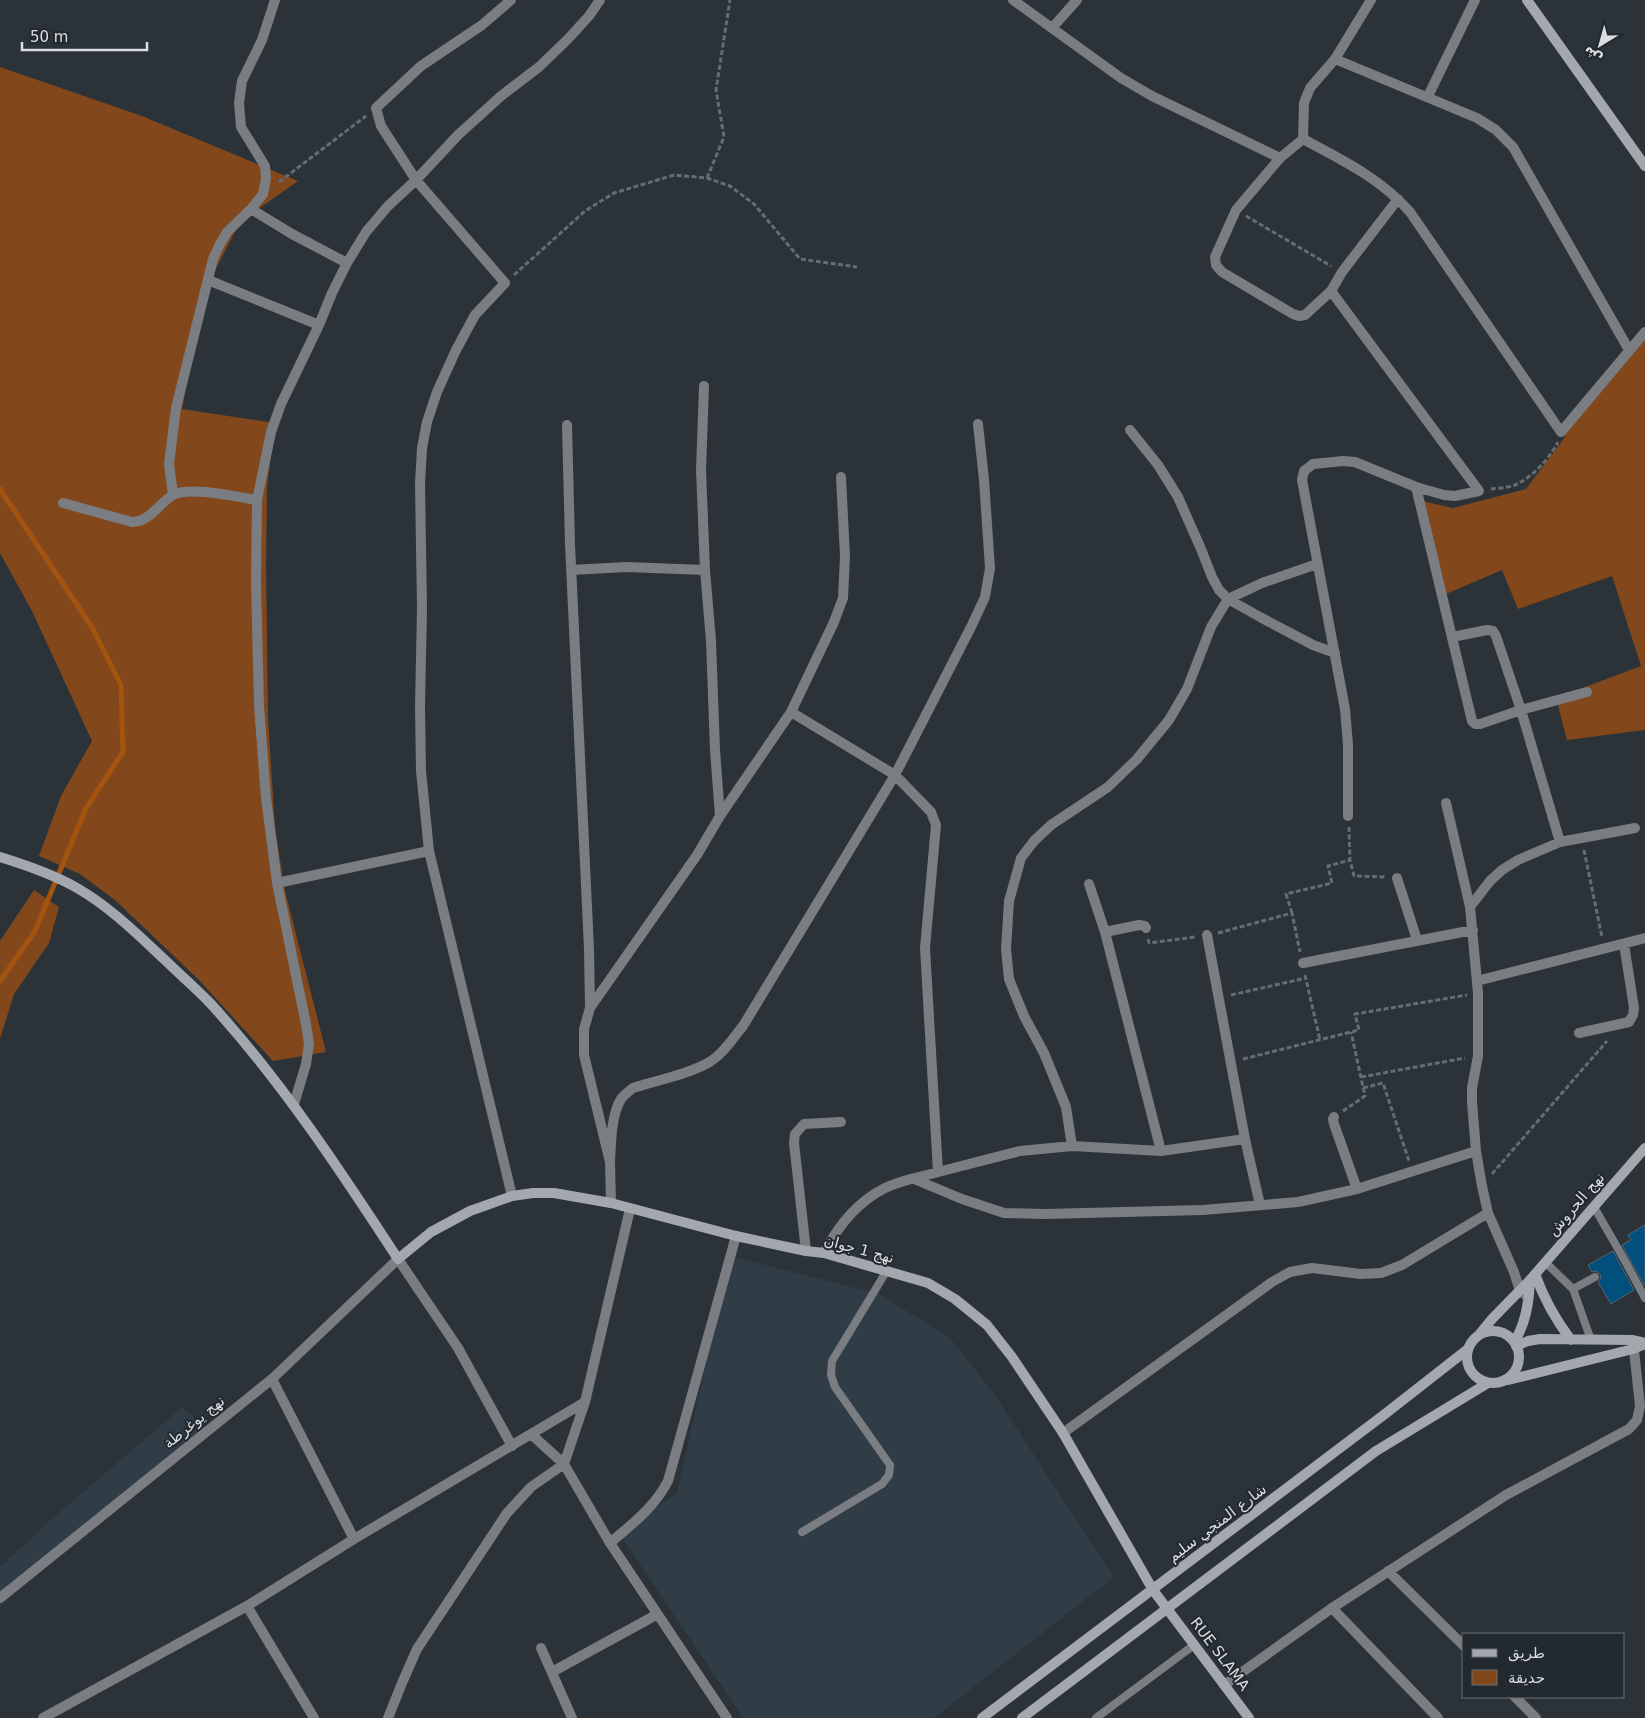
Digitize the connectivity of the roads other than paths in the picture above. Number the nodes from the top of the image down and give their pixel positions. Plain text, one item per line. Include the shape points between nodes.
1 (275, 0) edge
2 (511, 0) edge
3 (600, 0) edge
4 (1013, 0) edge
5 (1077, 0) edge
6 (1371, 0) edge
7 (1475, 0) edge
8 (1527, 0) edge
9 (1052, 28) junction
10 (1336, 59) junction
11 (1428, 96) junction
12 (1303, 139) junction
13 (1280, 158) junction
14 (1645, 166) edge
15 (416, 180) junction
16 (1398, 199) junction
17 (251, 209) junction
18 (347, 263) junction
19 (208, 280) junction
20 (1331, 291) junction
21 (319, 325) junction
22 (1645, 332) edge
23 (1629, 350) junction
24 (704, 386) dead end
25 (978, 424) dead end
26 (567, 425) dead end
27 (1130, 430) dead end
28 (841, 476) dead end
29 (1416, 488) junction
30 (173, 495) junction
31 (257, 500) junction
32 (63, 503) dead end
33 (1317, 564) junction
34 (571, 570) junction
35 (705, 570) junction
36 (1228, 599) junction
37 (1452, 637) junction
38 (1335, 653) junction
39 (1587, 692) dead end
40 (1521, 710) junction
41 (791, 712) junction
42 (895, 776) junction
43 (1446, 803) dead end
44 (720, 816) junction
45 (1348, 816) road end
46 (1635, 828) dead end
47 (1560, 842) junction
48 (429, 851) junction
49 (0, 857) edge
50 (1397, 878) road end
51 (277, 882) junction
52 (1089, 884) dead end
53 (1470, 906) junction
54 (1146, 928) road end
55 (1473, 930) junction
56 (1105, 932) junction
57 (1208, 935) road end
58 (1645, 938) edge
59 (1417, 940) junction
60 (1624, 944) junction
61 (1303, 963) road end
62 (1477, 981) junction
63 (590, 1008) junction
64 (1579, 1033) dead end
65 (294, 1104) junction
66 (1334, 1117) road end
67 (840, 1122) dead end
68 (1245, 1139) junction
69 (1072, 1146) junction
70 (1645, 1148) edge
71 (1161, 1151) junction
72 (1476, 1151) junction
73 (610, 1162) junction
74 (938, 1172) junction
75 (914, 1179) junction
76 (1357, 1189) junction
77 (512, 1196) junction
78 (611, 1203) junction
79 (1260, 1205) junction
80 (1594, 1207) junction
81 (630, 1209) junction
82 (1488, 1213) junction
83 (736, 1236) junction
84 (806, 1251) junction
85 (824, 1253) junction
86 (398, 1259) junction
87 (1545, 1262) junction
88 (886, 1272) junction
89 (1532, 1277) junction
90 (1595, 1277) dead end
91 (1573, 1289) junction
92 (1520, 1291) junction
93 (1529, 1297) junction
94 (1645, 1298) edge
95 (1479, 1335) junction
96 (1571, 1340) junction
97 (1591, 1340) junction
98 (1645, 1343) edge
99 (1515, 1344) junction
100 (1633, 1344) junction
101 (1468, 1349) junction
102 (272, 1379) junction
103 (1504, 1381) junction
104 (1488, 1383) junction
105 (585, 1402) junction
106 (1063, 1433) junction
107 (532, 1435) junction
108 (512, 1446) junction
109 (564, 1464) junction
110 (802, 1532) dead end
111 (354, 1539) junction
112 (610, 1543) junction
113 (1388, 1571) junction
114 (1154, 1590) junction
115 (0, 1598) edge
116 (247, 1606) junction
117 (1332, 1608) junction
118 (1166, 1609) junction
119 (656, 1615) junction
120 (1462, 1644) edge
121 (1194, 1645) junction
122 (541, 1648) dead end
123 (552, 1672) junction
124 (1224, 1685) junction
125 (1516, 1698) edge
126 (43, 1718) edge
127 (314, 1718) edge
128 (388, 1718) edge
129 (572, 1718) edge
130 (727, 1718) edge
131 (982, 1718) edge
132 (1022, 1718) edge
133 (1096, 1718) edge
134 (1249, 1718) edge
135 (1438, 1718) edge
136 (1536, 1718) edge

1 - 17 street via 262,40 242,81 238,103 241,127 265,166 263,194
2 - 15 street via 482,25 421,66 376,108 381,126
3 - 15 street via 589,16 539,67 458,135
4 - 9 street
5 - 9 street
6 - 10 street
7 - 11 street
8 - 14 street
9 - 13 street via 1121,78 1152,96
10 - 11 street
10 - 12 street via 1310,88 1304,103
11 - 23 street via 1477,118 1496,130 1512,147
12 - 13 street
12 - 16 street via 1360,170
13 - 20 street via 1236,210 1215,257 1216,265 1222,272 1299,316 1305,315
15 - 18 street via 366,232
15 - 48 street via 505,283 475,314 456,350 437,392 422,448 420,715
16 - 20 street
16 - 23 street via 1561,432
17 - 18 street
17 - 19 street via 227,232 216,252
18 - 21 street
19 - 21 street
19 - 30 street via 176,408 169,464
20 - 29 street via 1479,491 1454,496
21 - 31 street via 271,432
22 - 23 street
24 - 35 street
25 - 42 street via 990,568 986,597
26 - 34 street
27 - 36 street via 1178,496 1212,578
28 - 41 street via 845,556 843,598
29 - 33 street via 1355,462 1314,464 1304,470 1302,480
29 - 37 street
30 - 31 street via 192,491
30 - 32 street via 140,522
31 - 51 street via 260,706 266,798
33 - 36 street
33 - 38 street
34 - 35 street via 626,566
34 - 63 street
35 - 44 street
36 - 38 street via 1313,645
36 - 69 street via 1211,627 1188,689 1169,720 1138,759 1108,787 1034,841 1018,867 1009,901 1006,949 1009,980 1066,1107
37 - 40 street via 1487,630 1493,632
37 - 40 street via 1472,721 1480,724
38 - 45 street via 1348,745
39 - 40 street
40 - 47 street
41 - 42 street
41 - 44 street
42 - 73 street via 743,1026 722,1051 698,1067 633,1088 621,1100 612,1131
42 - 74 street via 931,812 936,825 924,948
43 - 53 street
44 - 63 street via 697,855
46 - 47 street
47 - 53 street via 1502,870
48 - 51 street
48 - 77 street
49 - 65 street via 41,870 75,887 116,914 209,1002
50 - 59 street
51 - 65 street via 309,1044
52 - 56 street
53 - 55 street
54 - 56 street via 1139,925
55 - 59 street
55 - 62 street
56 - 71 street
57 - 68 street
58 - 60 street
59 - 61 street
60 - 62 street
60 - 64 street via 1633,1015 1629,1022
62 - 72 street via 1478,1056 1472,1088
63 - 73 street via 584,1029 584,1055
65 - 86 street
66 - 76 street via 1332,1119
67 - 84 street via 804,1124 795,1134
68 - 71 street
68 - 79 street
69 - 71 street
69 - 74 street via 1020,1151
70 - 80 street, نهج الحروش
72 - 76 street
72 - 82 street
73 - 78 street
74 - 75 street
75 - 79 street via 1004,1213 1203,1210
75 - 85 street via 886,1188 859,1205 834,1234
76 - 79 street via 1298,1202
77 - 78 street, نهج 1 جوان via 554,1193
77 - 86 street, نهج 1 جوان via 470,1211 431,1232
78 - 81 street, نهج 1 جوان
80 - 87 street, نهج الحروش
80 - 94 lane via 1622,1263
81 - 83 street, نهج 1 جوان
81 - 105 street
82 - 92 street
82 - 106 street via 1402,1265 1381,1273 1312,1268 1290,1272
83 - 84 street, نهج 1 جوان
83 - 112 street via 668,1482 652,1506
84 - 85 street, نهج 1 جوان
85 - 88 street, نهج 1 جوان
86 - 102 street, نهج يوغرطة
86 - 108 street via 458,1348
87 - 89 street, نهج الحروش
87 - 91 lane
88 - 106 street, نهج 1 جوان via 928,1283 955,1299 987,1325
88 - 110 lane via 832,1361 831,1375 890,1465 889,1475 882,1484
89 - 92 street, نهج الحروش
89 - 93 street
89 - 96 street
90 - 91 lane
91 - 97 lane
92 - 93 street
92 - 95 street, نهج الحروش
93 - 99 street
95 - 99 street via 1494,1331
95 - 101 street
96 - 97 street
96 - 99 street via 1540,1339
97 - 100 street
98 - 100 street
99 - 103 street via 1518,1354 1516,1370
100 - 103 street
100 - 113 street via 1640,1406 1629,1429 1506,1495
101 - 104 street via 1470,1371
101 - 114 street, شارع المنجي سليم
102 - 111 street
102 - 115 street, نهج يوغرطة
103 - 104 street
104 - 118 street via 1376,1451
105 - 107 street
105 - 109 street
106 - 114 street, نهج 1 جوان
107 - 108 street
107 - 109 street
108 - 111 street
109 - 112 street
109 - 128 street via 531,1487 507,1513 417,1649
111 - 116 street
112 - 119 street
113 - 117 street
113 - 120 street
114 - 118 street, نهج 1 جوان
114 - 131 street, شارع المنجي سليم
116 - 126 street
116 - 127 street
117 - 124 street
117 - 135 street
118 - 121 street, RUE SLAMA
118 - 132 street
119 - 123 street
119 - 130 street
121 - 124 street, RUE SLAMA
121 - 133 lane
122 - 123 street
123 - 129 street
124 - 134 street, RUE SLAMA
125 - 136 street

